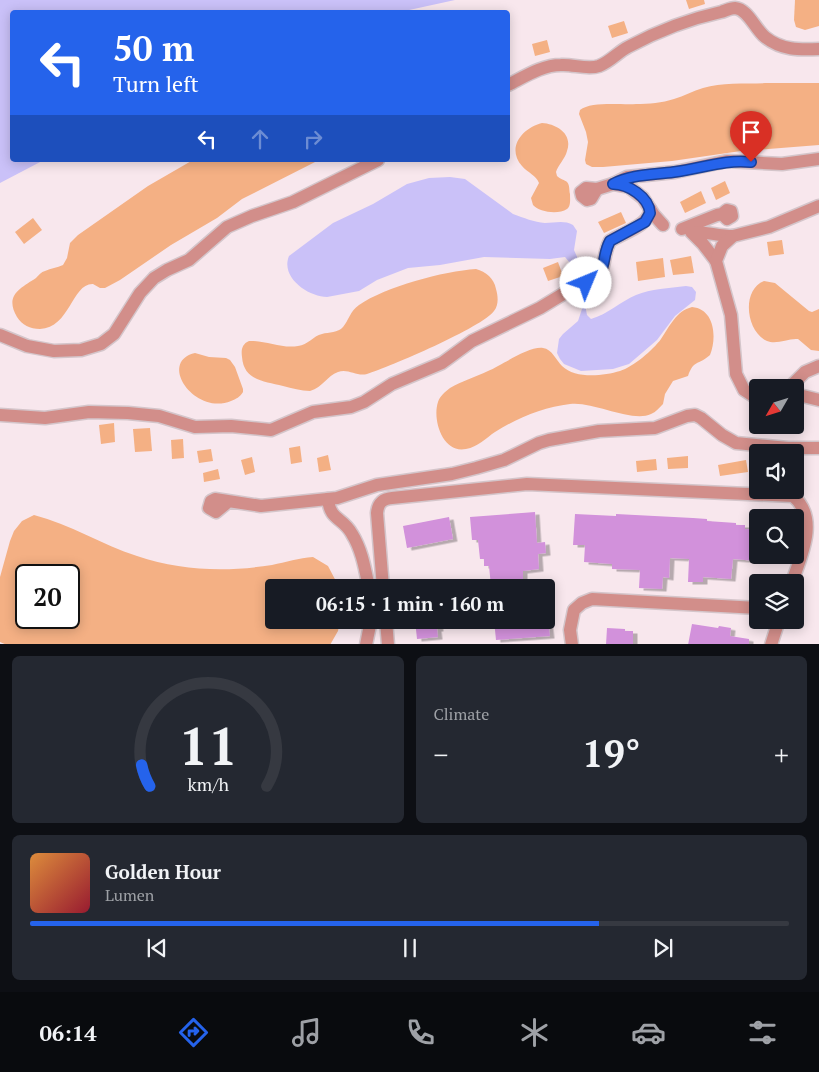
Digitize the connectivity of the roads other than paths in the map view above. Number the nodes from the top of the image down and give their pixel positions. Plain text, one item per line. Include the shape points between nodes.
1 (819, 50) edge
2 (510, 84) edge
3 (819, 159) edge
4 (374, 162) edge
5 (613, 184) junction
6 (597, 189) dead end
7 (819, 206) edge
8 (650, 209) junction
9 (722, 214) dead end
10 (663, 224) junction
11 (686, 231) junction
12 (627, 232) junction
13 (733, 236) junction
14 (716, 261) junction
15 (586, 283) dead end
16 (568, 291) dead end
17 (0, 335) edge
18 (819, 366) edge
19 (799, 379) edge
20 (749, 393) edge
21 (804, 393) edge
22 (819, 400) edge
23 (0, 415) edge
24 (819, 448) edge
25 (328, 499) junction
26 (228, 502) dead end
27 (795, 574) edge
28 (367, 579) edge
29 (382, 579) edge
30 (749, 608) edge
31 (369, 629) edge
32 (387, 629) edge
33 (776, 629) edge
34 (366, 644) edge
35 (388, 644) edge
36 (572, 644) edge
37 (771, 644) edge

1 - 2 street via 794,50 778,45 765,37 742,10 733,8 648,37 599,66 562,64 544,68
3 - 5 street via 782,164 727,161 675,172 627,177
4 - 17 street via 293,202 227,227 189,260 154,278 114,334 101,344 81,350 54,351 27,346
5 - 6 street
5 - 8 street via 633,190
7 - 13 street via 769,227
8 - 10 street
8 - 12 street via 648,219
9 - 11 street
10 - 11 street
10 - 12 street
11 - 13 street
11 - 14 street via 703,244
12 - 15 street via 610,241 603,270
13 - 14 street via 722,246
14 - 20 street via 731,315 736,374
16 - 23 street via 472,341 442,363 392,384 364,402 313,412 271,430 195,427 159,416 128,413 89,412 45,418
18 - 19 street via 805,372
21 - 22 street
24 - 25 street via 736,443 695,415 655,428 599,431 559,438 471,470 377,485
25 - 26 street via 261,506
25 - 28 street via 329,509 345,524 356,542
27 - 29 street via 810,528 807,510 793,496 527,484 382,501 377,513
30 - 36 street via 592,599 574,610 570,630
31 - 34 street
32 - 35 street
33 - 37 street

